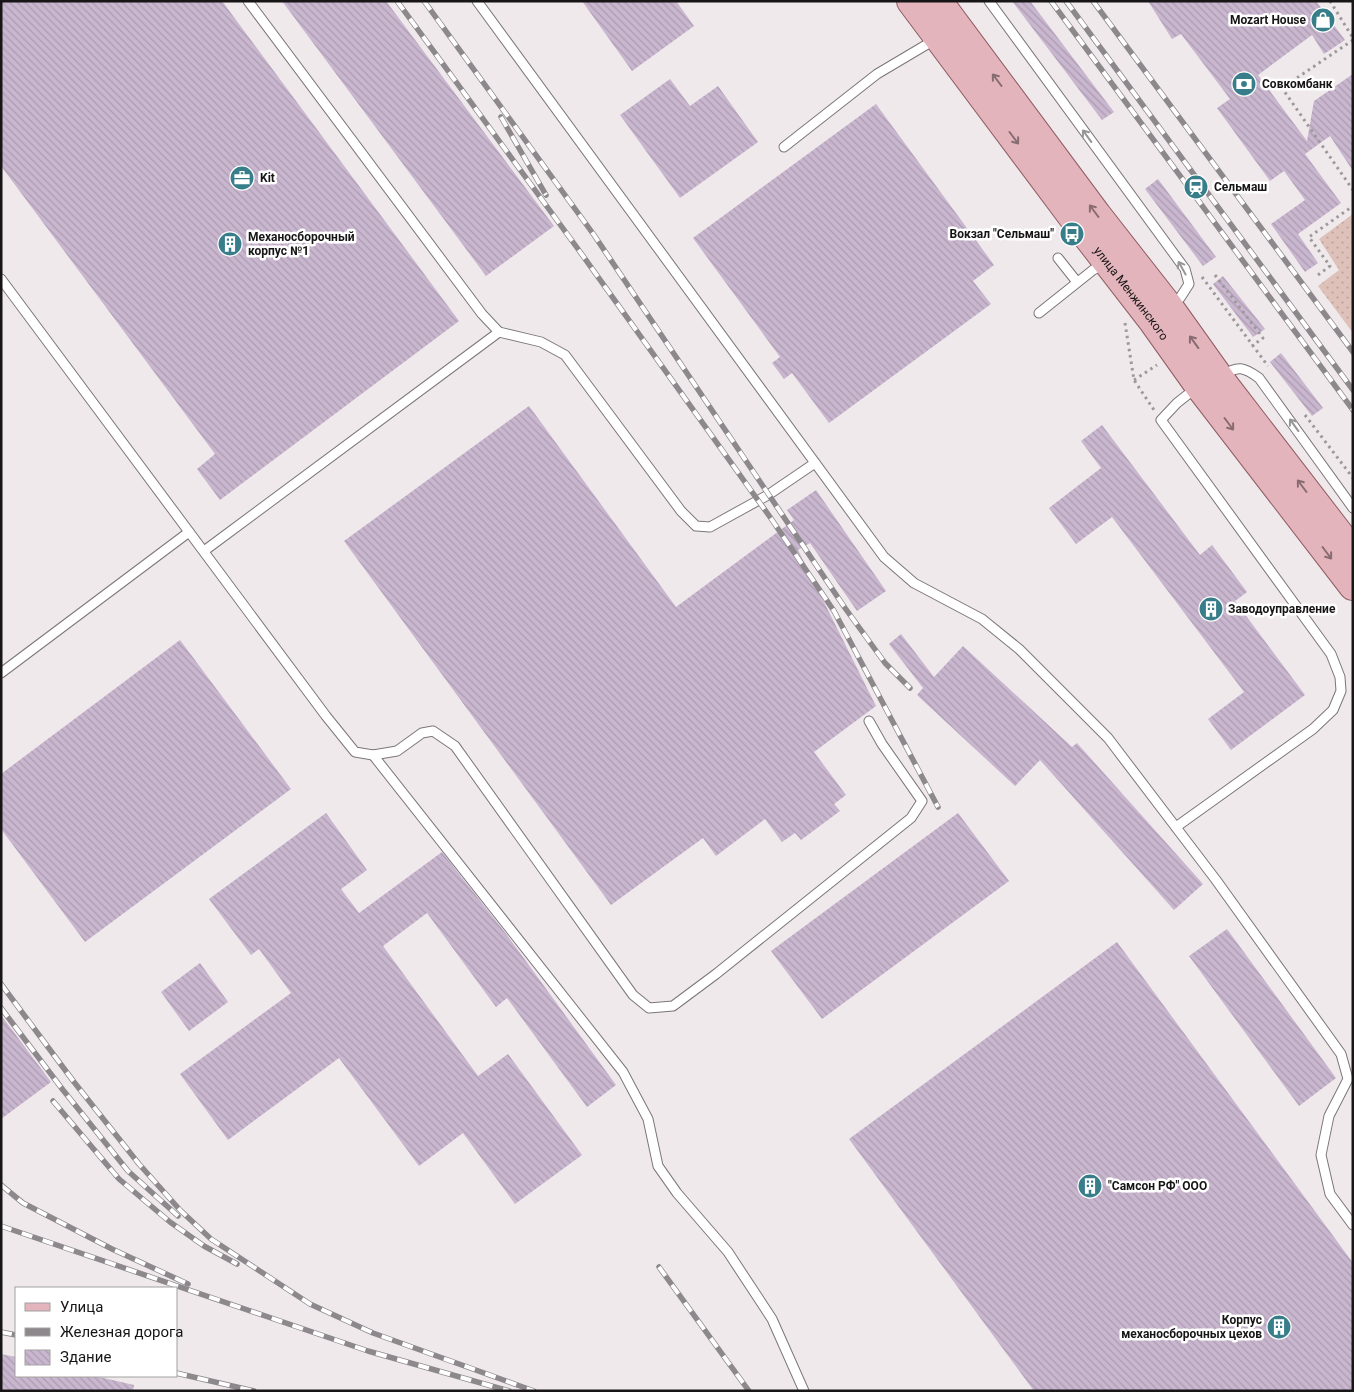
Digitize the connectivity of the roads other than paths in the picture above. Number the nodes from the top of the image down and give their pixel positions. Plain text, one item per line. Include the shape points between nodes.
1 (248, 1) edge
2 (477, 1) edge
3 (911, 1) edge
4 (938, 1) edge
5 (989, 1) edge
6 (939, 37) junction
7 (784, 147) dead end
8 (1115, 256) junction
9 (1058, 258) dead end
10 (1, 278) edge
11 (1077, 282) junction
12 (1169, 307) junction
13 (1040, 313) dead end
14 (499, 332) junction
15 (1209, 381) junction
16 (815, 463) junction
17 (1353, 508) edge
18 (189, 532) junction
19 (204, 551) junction
20 (1353, 552) edge
21 (1353, 586) edge
22 (1, 673) edge
23 (869, 721) dead end
24 (373, 755) junction
25 (1176, 827) junction
26 (1353, 1225) edge
27 (804, 1391) edge

1 - 14 lane via 482,314
2 - 16 lane
3 - 6 main road, улица Менжинского
8 -> 4 main road, улица Менжинского
12 -> 5 lane via 1189,284 1184,269
6 - 7 lane via 877,74
6 -> 8 main road, улица Менжинского
8 - 11 lane
8 - 12 main road, улица Менжинского
8 - 15 main road, улица Менжинского via 1152,320
9 - 11 lane
10 - 18 lane
11 - 13 lane
15 -> 12 main road, улица Менжинского
14 - 16 lane via 540,342 565,355 681,511 696,526 710,527
14 - 19 lane
17 -> 15 lane via 1260,378 1246,369 1234,369
20 -> 15 main road, улица Менжинского
15 -> 21 main road, улица Менжинского
15 - 25 lane via 1176,403 1161,420 1331,654 1340,677 1341,691 1333,710 1313,729
16 - 25 lane via 884,556 914,583 982,619 1019,650 1108,738
18 - 19 lane
18 - 22 lane
19 - 24 lane via 355,752
23 - 24 lane via 922,801 912,818 673,1006 649,1008 633,995 455,746 433,731 422,733 397,751
24 - 27 lane via 623,1072 648,1119 658,1166 728,1252 772,1319
25 - 26 lane via 1341,1054 1348,1079 1329,1116 1321,1155 1330,1194

